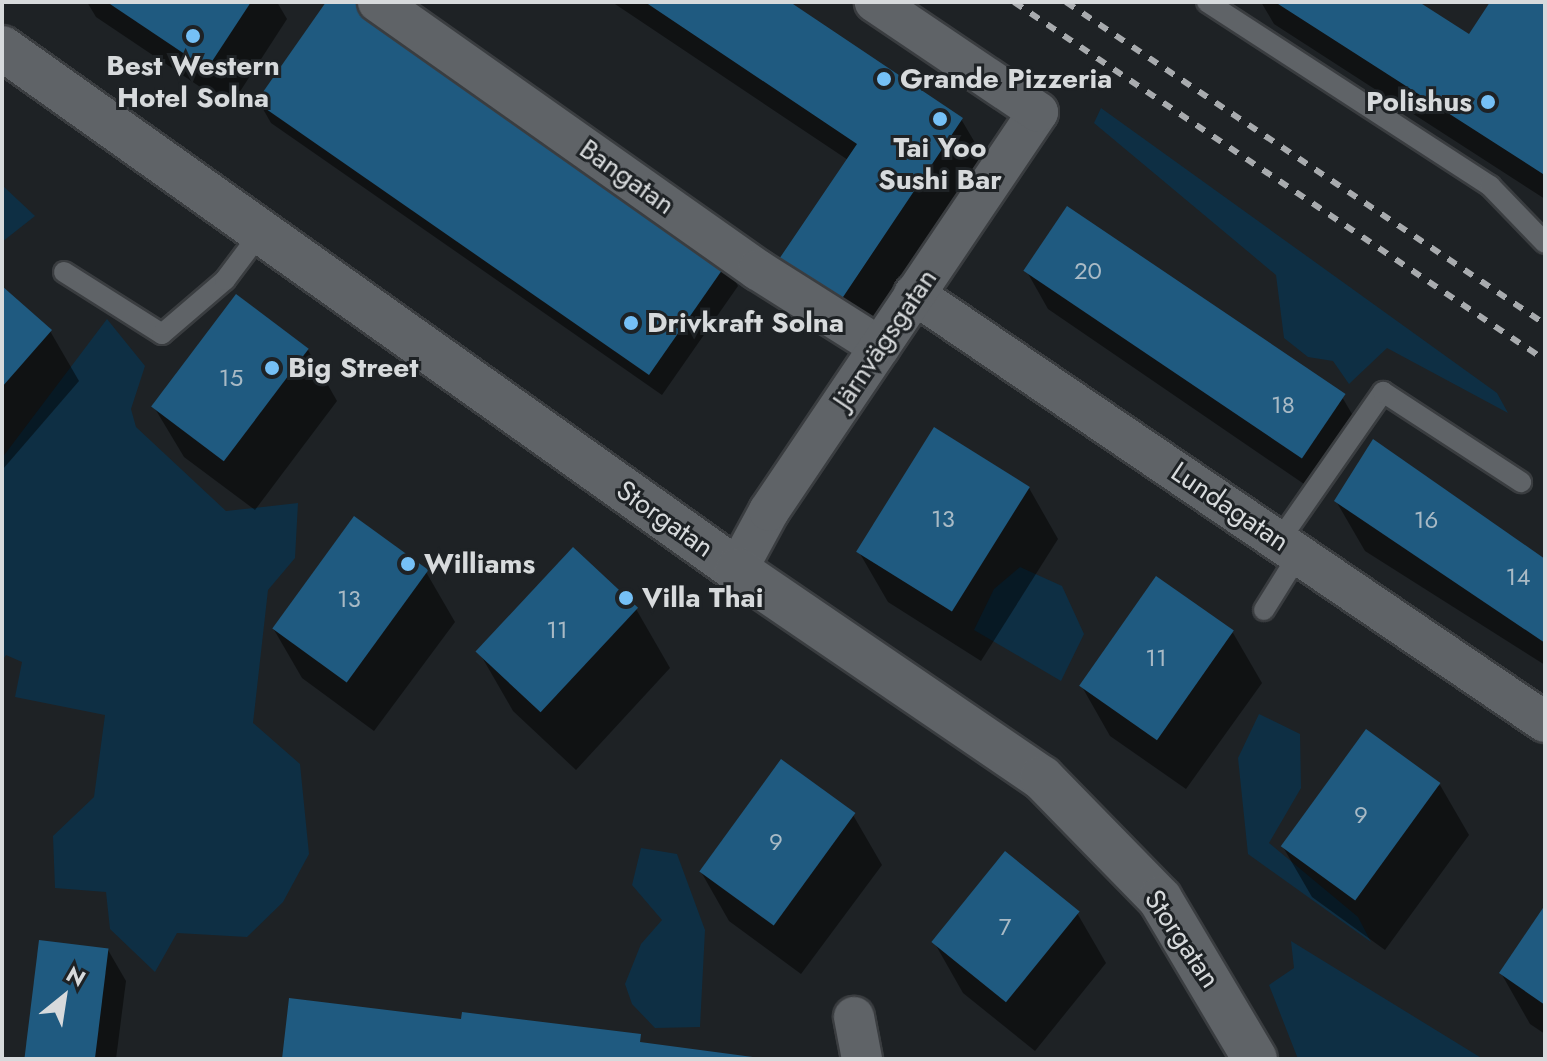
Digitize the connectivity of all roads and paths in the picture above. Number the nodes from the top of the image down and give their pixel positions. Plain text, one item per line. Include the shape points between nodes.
1 (378, 2) edge
2 (875, 2) edge
3 (1207, 2) edge
4 (2, 48) edge
5 (261, 232) junction
6 (1545, 243) edge
7 (64, 272) dead end
8 (914, 294) junction
9 (880, 347) junction
10 (1521, 482) dead end
11 (1289, 548) junction
12 (737, 570) junction
13 (1264, 610) dead end
14 (1545, 722) edge
15 (854, 1017) dead end
16 (862, 1059) edge
17 (1255, 1059) edge

1 - 9 street, Bangatan via 758,270
2 - 8 street, Järnvägsgatan via 1038,112
3 - 6 lane via 1490,186
4 - 5 street, Storgatan
5 - 7 lane via 225,280 162,334
5 - 12 street, Storgatan
8 - 9 street, Järnvägsgatan
8 - 11 street, Lundagatan
9 - 12 street, Järnvägsgatan via 769,511
10 - 11 lane via 1383,392
11 - 13 lane
11 - 14 street, Lundagatan
12 - 17 street, Storgatan via 1042,778 1160,899
15 - 16 street

